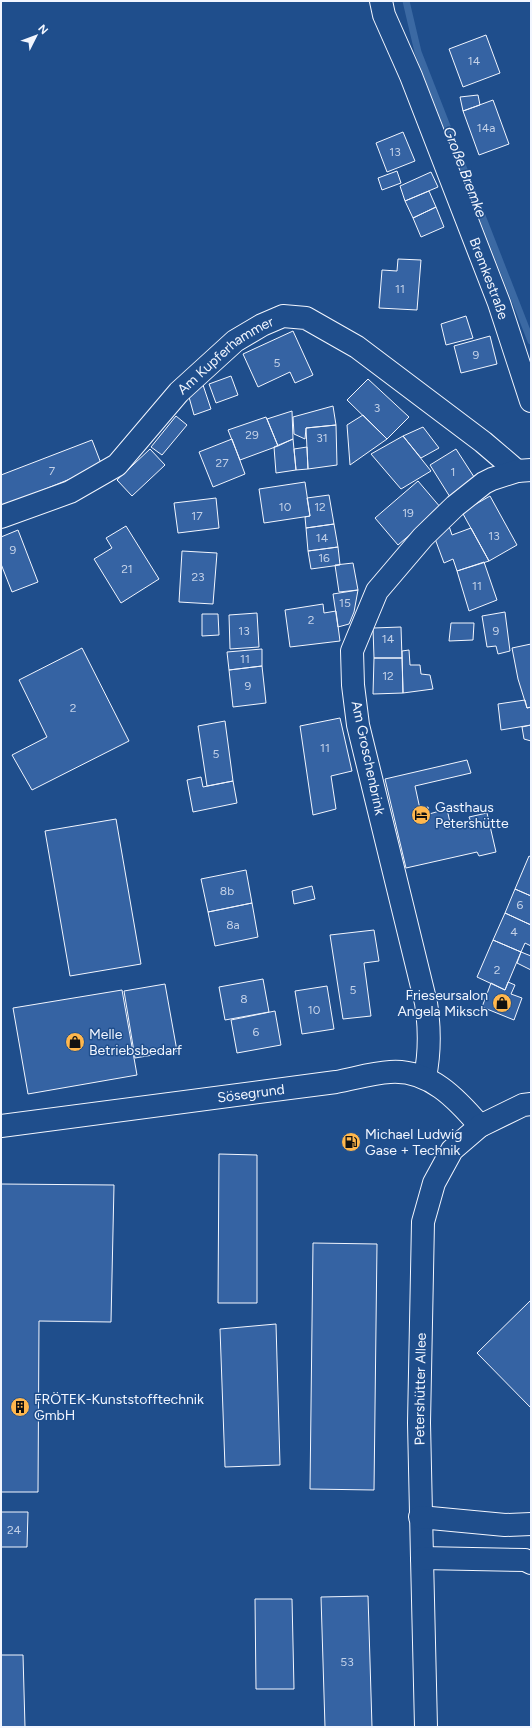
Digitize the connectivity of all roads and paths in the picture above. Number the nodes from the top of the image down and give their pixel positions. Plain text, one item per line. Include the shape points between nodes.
1 (381, 1) edge
2 (531, 400) edge
3 (524, 470) edge
4 (1, 517) edge
5 (425, 1077) junction
6 (531, 1104) edge
7 (1, 1126) edge
8 (480, 1126) junction
9 (420, 1517) junction
10 (531, 1524) edge
11 (422, 1558) junction
12 (531, 1563) edge
13 (426, 1727) edge

1 - 2 main road, Bremkestraße via 384,15 411,76 499,303
3 - 4 main road, Am Kupferhammer via 357,347 306,318 283,316 235,341 179,392 117,465 70,492
3 - 5 main road, Am Groschenbrink via 484,483 455,506 423,537 377,591 352,651 358,725 426,1003 429,1055
5 - 7 main road, Sösegrund via 390,1072 328,1083
5 - 8 main road, Sösegrund via 442,1088
6 - 8 main road, Petershütter Allee via 523,1105
8 - 9 main road, Petershütter Allee via 452,1150 434,1183 423,1222
9 - 10 main road via 505,1525
9 - 11 main road, Petershütter Allee
11 - 12 main road via 525,1560
11 - 13 main road, Petershütter Allee

